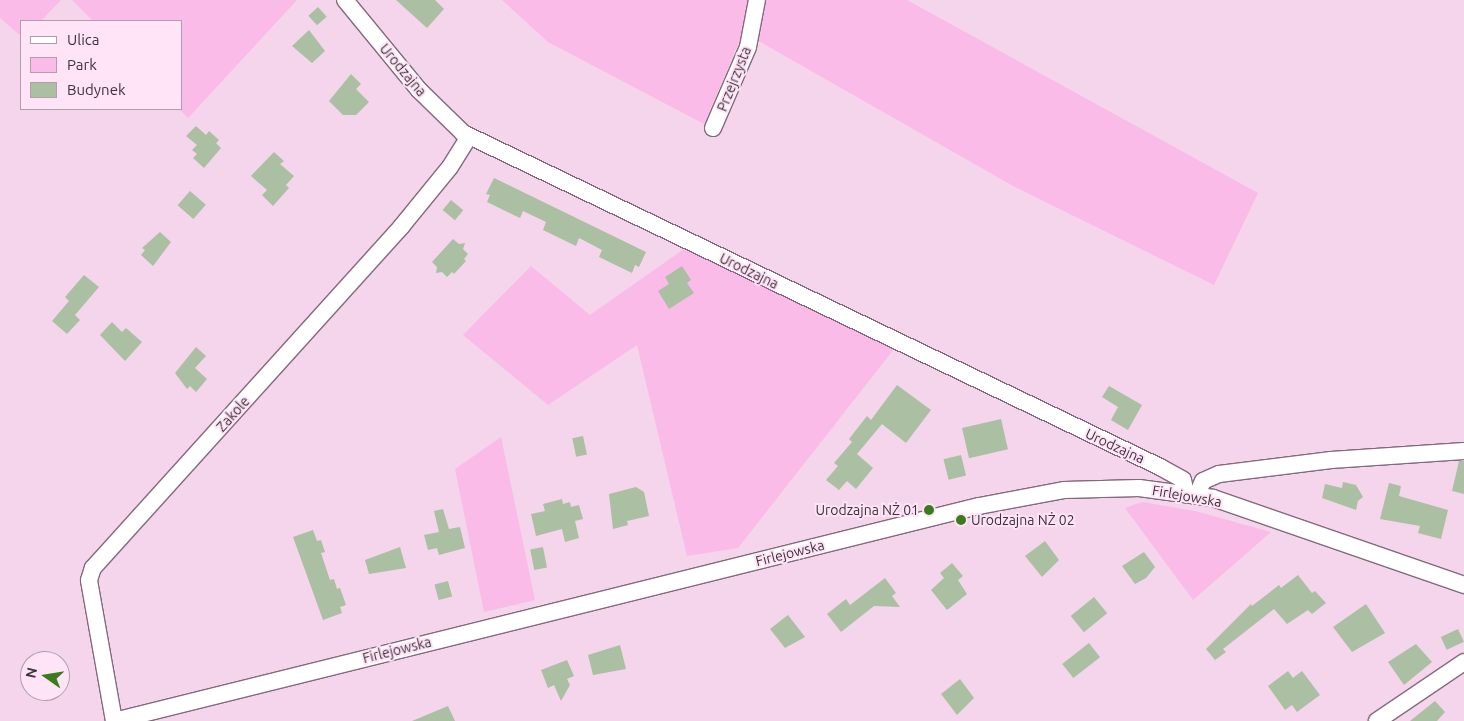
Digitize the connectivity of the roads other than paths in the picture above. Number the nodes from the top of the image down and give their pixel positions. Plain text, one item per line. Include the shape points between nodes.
1 (345, 0) edge
2 (757, 0) edge
3 (713, 128) dead end
4 (469, 136) junction
5 (1464, 451) edge
6 (1192, 494) junction
7 (1464, 585) edge
8 (1464, 662) edge
9 (114, 721) edge
10 (1377, 721) edge

1 - 4 street, Urodzajna via 419,90
2 - 3 street, Przejrzysta via 748,47
4 - 6 street, Urodzajna via 1166,470 1183,480
4 - 9 street, Zakole via 450,167 401,227 93,568 89,580
5 - 6 street via 1330,460 1219,474 1203,481
6 - 7 street, Firlejowska via 1248,509
6 - 9 street, Firlejowska via 1101,488 1023,497
8 - 10 street

